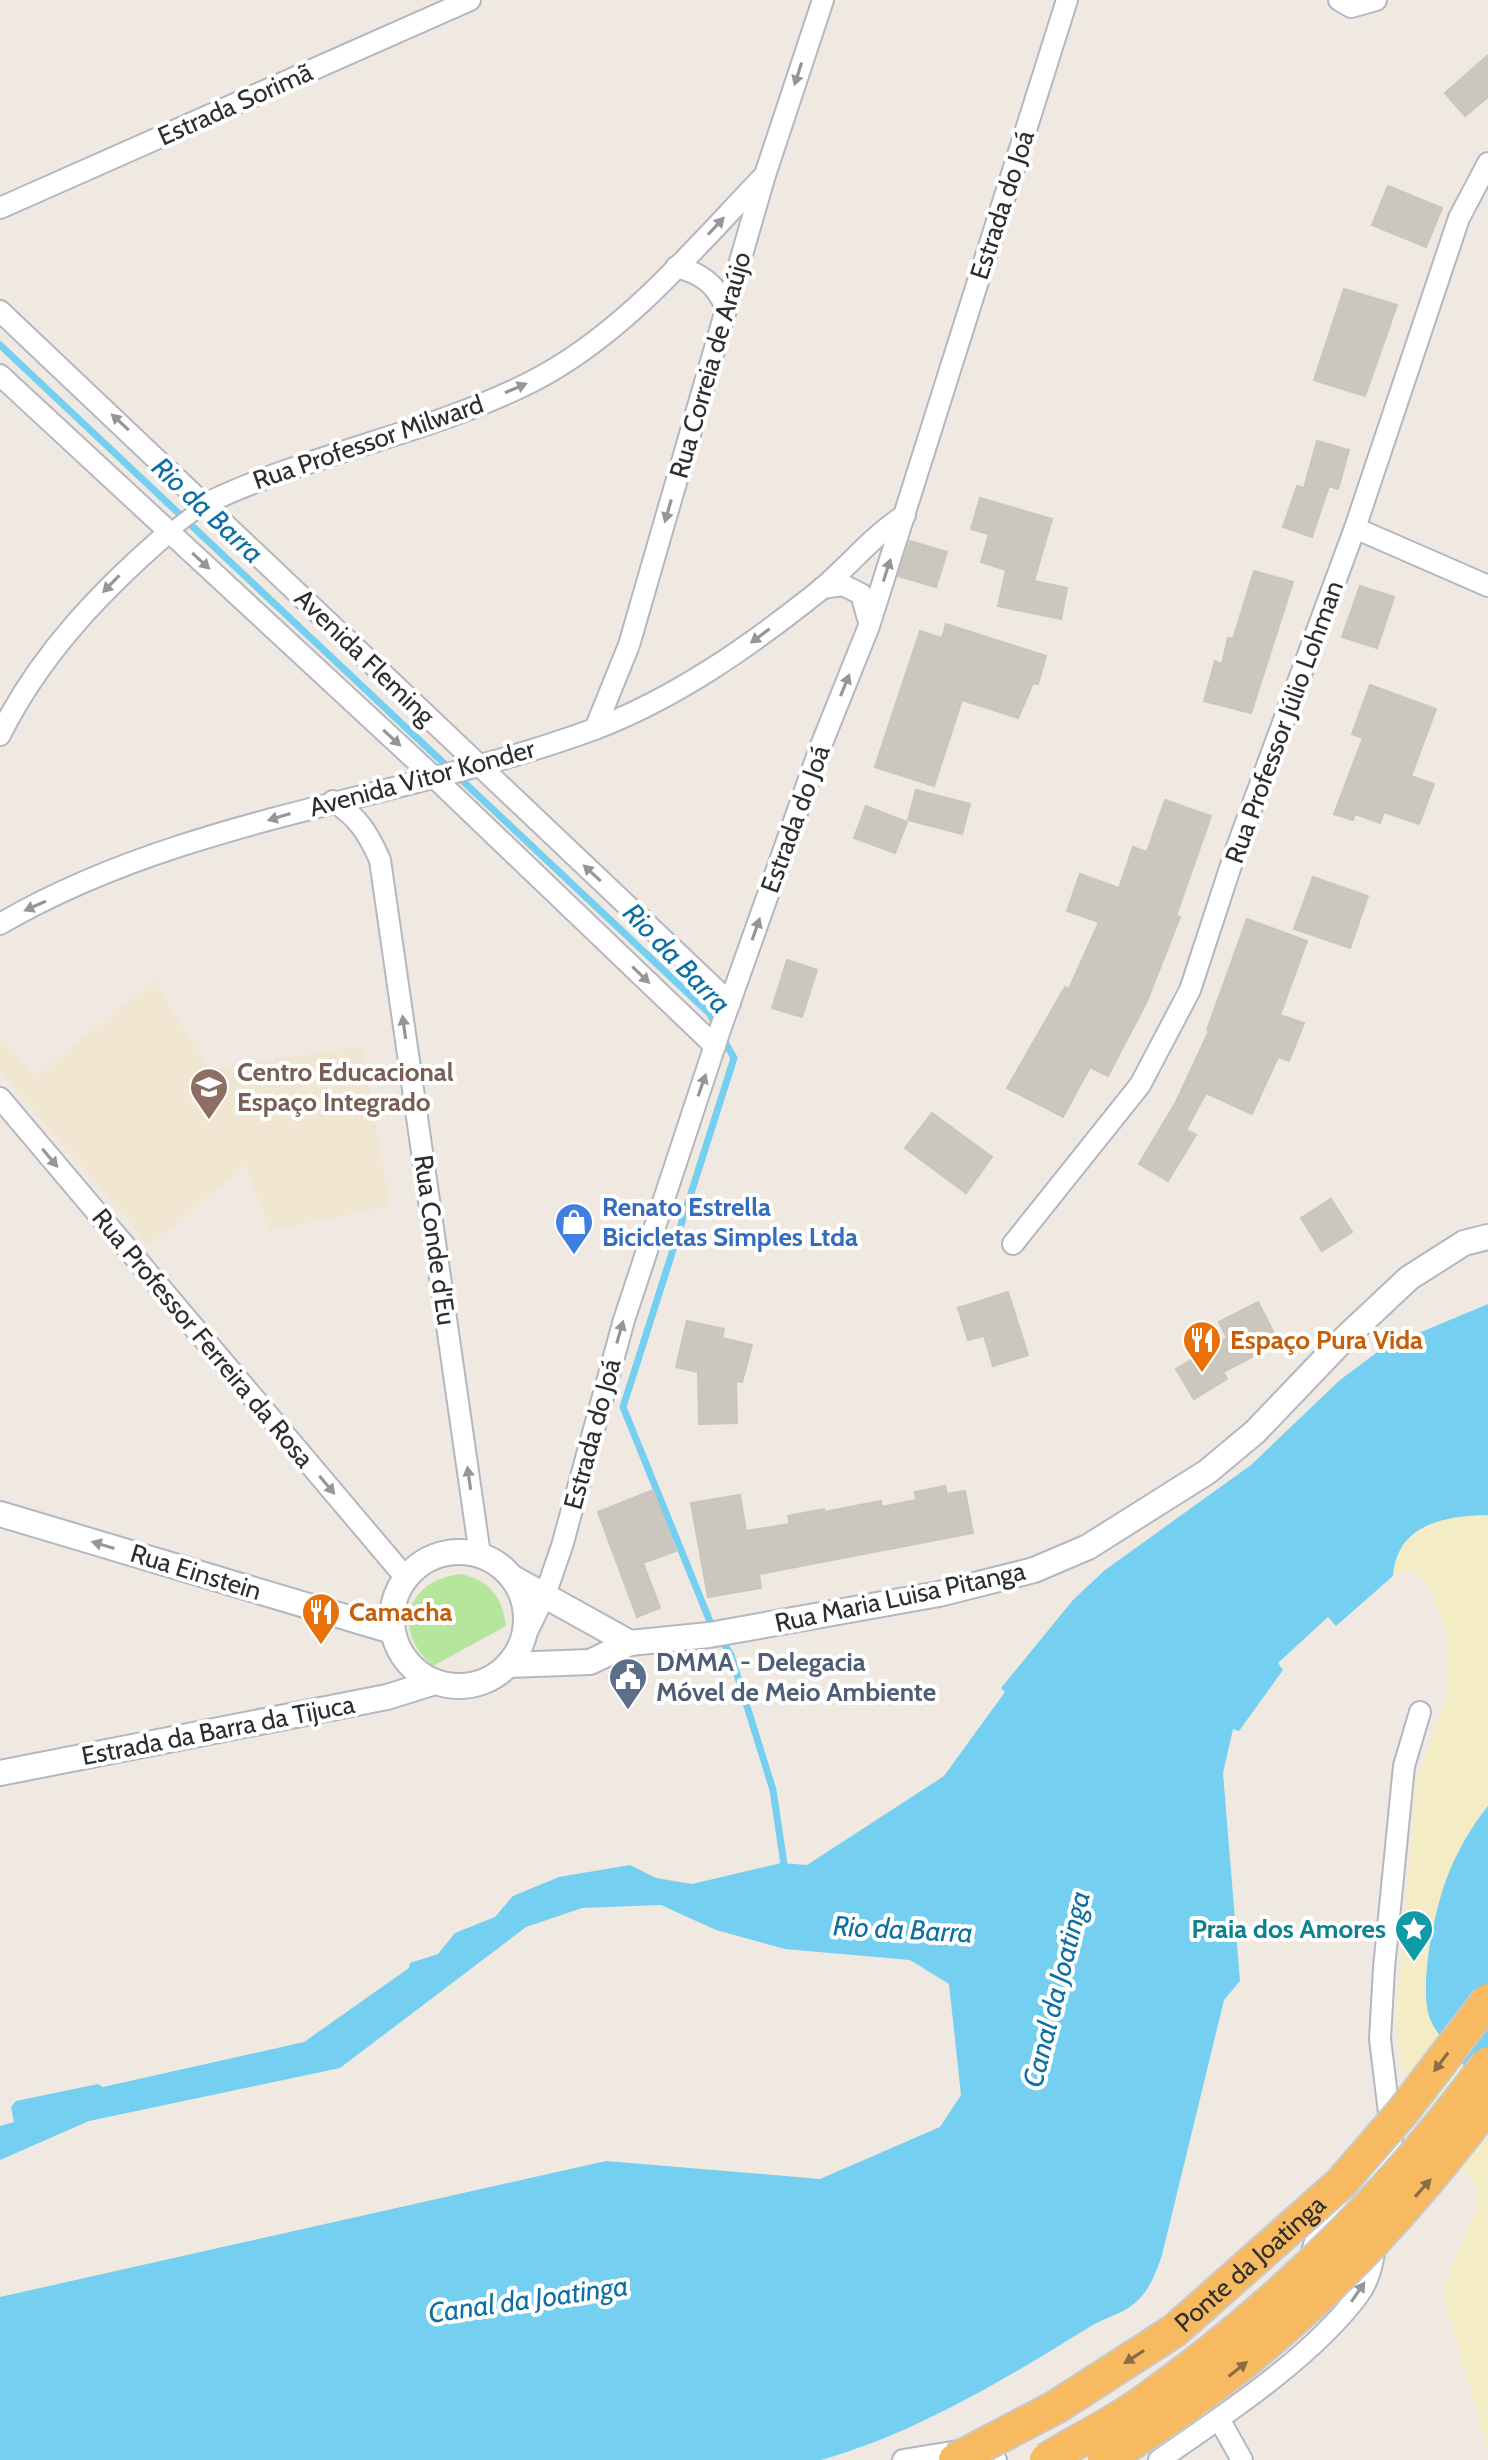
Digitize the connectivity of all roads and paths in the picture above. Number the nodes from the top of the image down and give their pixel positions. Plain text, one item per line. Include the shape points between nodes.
1 (470, 0) edge
2 (823, 0) edge
3 (1067, 0) edge
4 (1339, 0) edge
5 (1376, 0) edge
6 (1488, 163) edge
7 (765, 175) junction
8 (0, 208) edge
9 (676, 267) junction
10 (726, 308) junction
11 (0, 311) edge
12 (0, 375) edge
13 (201, 507) junction
14 (905, 515) junction
15 (173, 528) junction
16 (1355, 528) junction
17 (1488, 586) edge
18 (822, 588) junction
19 (869, 626) junction
20 (595, 729) junction
21 (0, 735) edge
22 (474, 768) junction
23 (440, 778) junction
24 (333, 801) junction
25 (0, 924) edge
26 (729, 1006) junction
27 (716, 1043) junction
28 (0, 1098) edge
29 (1488, 1237) edge
30 (1013, 1244) dead end
31 (0, 1514) edge
32 (480, 1555) junction
33 (406, 1578) junction
34 (513, 1578) junction
35 (545, 1595) junction
36 (593, 1624) junction
37 (392, 1631) junction
38 (524, 1638) junction
39 (630, 1643) junction
40 (590, 1662) junction
41 (508, 1665) junction
42 (435, 1682) junction
43 (1420, 1712) dead end
44 (0, 1773) edge
45 (1488, 2000) edge
46 (1488, 2063) edge
47 (1488, 2104) edge
48 (1388, 2166) junction
49 (1305, 2348) junction
50 (1219, 2419) junction
51 (903, 2460) edge
52 (955, 2460) edge
53 (996, 2460) edge
54 (1046, 2460) edge
55 (1104, 2460) edge
56 (1159, 2460) edge
57 (1242, 2460) edge

1 - 8 street, Estrada Sorimã
2 -> 7 street, Rua Correia de Araújo
3 - 14 street, Estrada do Joá
4 - 5 street via 1351,7
6 - 16 street, Rua Professor Júlio Lohman via 1459,218
9 -> 7 street, Rua Professor Milward
7 - 10 street, Rua Correia de Araújo
9 - 10 street via 705,278
13 -> 9 street, Rua Professor Milward via 263,478 530,382 591,343
10 -> 20 street, Rua Correia de Araújo via 629,645
13 -> 11 street, Avenida Fleming
12 - 15 street, Avenida Fleming
13 - 15 street, Rua Professor Milward
13 - 22 street, Avenida Fleming
14 - 18 street, Avenida Vitor Konder via 883,529
19 -> 14 street, Estrada do Joá
15 -> 21 street, Rua Professor Milward via 70,628 19,696
15 -> 23 street, Avenida Fleming
16 - 17 street
16 - 30 street, Rua Professor Júlio Lohman via 1190,990 1140,1085
18 - 19 street via 843,585 861,594
18 -> 20 street, Avenida Vitor Konder via 707,673
26 -> 19 street, Estrada do Joá
20 - 22 street, Avenida Vitor Konder
22 - 23 street, Avenida Vitor Konder
26 -> 22 street, Avenida Fleming
23 - 24 street, Avenida Vitor Konder
23 -> 27 street, Avenida Fleming
24 -> 25 street, Avenida Vitor Konder via 133,862
32 -> 24 street, Rua Conde d'Eu via 380,860 368,832
26 - 27 street, Estrada do Joá
35 -> 27 street, Estrada do Joá via 624,1320
28 -> 33 street, Rua Professor Ferreira da Rosa
29 - 39 street, Rua Maria Luisa Pitanga via 1464,1243 1409,1278 1255,1432 1207,1472 1088,1547 985,1584 718,1634
37 -> 31 street, Rua Einstein
32 - 33 street via 438,1555
32 - 34 street
33 - 37 street via 393,1603
34 - 35 street
34 - 38 street via 525,1606
35 - 36 street
35 - 38 street, Estrada do Joá
36 - 39 street
36 - 40 street
37 - 42 street via 407,1662
38 - 41 street
39 - 40 street, Rua Maria Luisa Pitanga
40 - 41 street, Rua Maria Luisa Pitanga
41 - 42 street via 469,1686
42 - 44 street, Estrada da Barra da Tijuca via 387,1697
43 - 48 street via 1404,1766 1384,1968 1380,2039 1391,2113
45 -> 52 highway, Ponte da Joatinga, bridge via 1341,2183 1174,2331 1056,2407
46 - 54 highway, Ponte da Joatinga, bridge via 1370,2208 1280,2296 1143,2402
55 -> 47 highway, bridge via 1214,2388 1318,2301 1436,2174
49 -> 48 street via 1365,2284
48 - 49 street via 1352,2192 1315,2233
49 - 50 street
50 - 56 street
50 - 57 street
51 - 53 street via 958,2451

